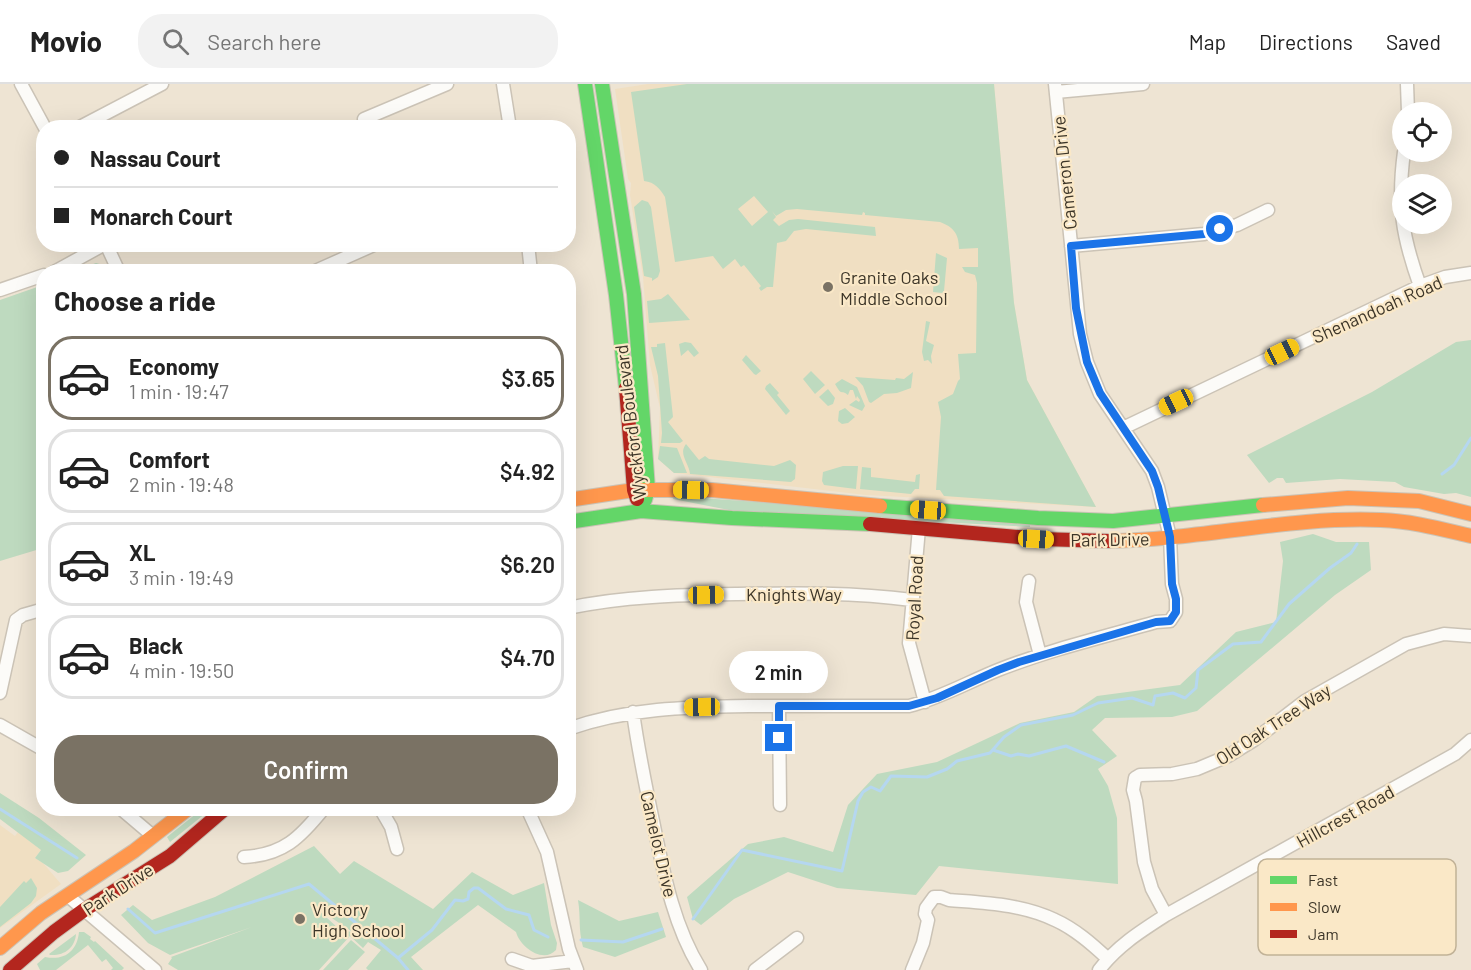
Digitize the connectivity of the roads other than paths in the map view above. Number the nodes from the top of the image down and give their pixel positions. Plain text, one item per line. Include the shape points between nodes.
1 (21, 84) edge
2 (162, 84) edge
3 (447, 84) edge
4 (503, 84) edge
5 (585, 84) edge
6 (602, 84) edge
7 (1143, 84) edge
8 (1407, 84) edge
9 (1055, 88) edge
10 (1408, 102) edge
11 (364, 119) dead end
12 (41, 120) edge
13 (93, 120) edge
14 (509, 120) edge
15 (1403, 162) edge
16 (1268, 210) dead end
17 (1071, 246) junction
18 (91, 252) edge
19 (358, 252) edge
20 (69, 264) edge
21 (330, 264) edge
22 (1471, 273) edge
23 (36, 278) edge
24 (1420, 286) junction
25 (0, 290) edge
26 (1122, 428) junction
27 (641, 490) junction
28 (576, 498) edge
29 (641, 511) junction
30 (1471, 514) edge
31 (576, 521) edge
32 (1168, 527) junction
33 (919, 528) junction
34 (1471, 536) edge
35 (1029, 580) dead end
36 (912, 600) junction
37 (576, 607) edge
38 (36, 611) edge
39 (1471, 636) edge
40 (1040, 655) junction
41 (0, 693) edge
42 (925, 702) junction
43 (779, 706) junction
44 (633, 712) junction
45 (0, 724) edge
46 (576, 726) edge
47 (1471, 740) edge
48 (36, 745) edge
49 (780, 805) dead end
50 (129, 816) edge
51 (179, 816) edge
52 (217, 816) edge
53 (317, 816) edge
54 (385, 816) edge
55 (531, 816) edge
56 (153, 836) junction
57 (397, 849) dead end
58 (244, 857) dead end
59 (1267, 859) edge
60 (1258, 864) edge
61 (68, 896) junction
62 (84, 910) junction
63 (1166, 915) junction
64 (797, 938) dead end
65 (0, 948) edge
66 (513, 959) dead end
67 (1108, 959) junction
68 (575, 966) edge
69 (10, 970) edge
70 (155, 970) edge
71 (701, 970) edge
72 (755, 970) edge
73 (912, 970) edge
74 (1099, 970) edge

1 - 12 street
2 - 13 street
3 - 11 street
4 - 14 street
5 - 27 street, Wyckford Boulevard
6 - 27 street, Wyckford Boulevard via 634,294
7 - 9 street
8 - 10 street
9 - 17 street, Cameron Drive
15 - 24 street via 1402,225
16 - 17 street via 1237,225 1204,234
17 - 26 street, Cameron Drive via 1076,308 1087,362 1100,393
18 - 20 street
19 - 21 street
22 - 24 street, Shenandoah Road
23 - 25 street
24 - 26 street, Shenandoah Road
26 - 32 street, Cameron Drive via 1152,471
27 - 28 street, Park Drive
27 - 29 street, Wyckford Boulevard
27 - 32 street, Park Drive via 712,490
29 - 31 street, Park Drive
29 - 33 street, Park Drive
30 - 32 street, Park Drive via 1419,501 1348,498 1314,500
32 - 33 street, Park Drive via 1114,542
32 - 34 street, Park Drive via 1348,518 1416,522
32 - 40 street, Cameron Drive via 1176,606 1170,621
33 - 36 street, Royal Road
35 - 40 street via 1026,602
36 - 37 street, Knights Way via 816,593 688,595
36 - 42 street, Royal Road via 909,643
38 - 41 street via 16,620
39 - 63 street, Old Oak Tree Way via 1444,634 1406,644 1305,701 1228,756 1197,769 1135,778 1133,790 1144,862
40 - 42 street, Cameron Drive
42 - 43 street, Cameron Drive via 909,706
43 - 44 street, Cameron Drive via 680,707
43 - 49 street
44 - 46 street, Cameron Drive
44 - 71 street, Camelot Drive via 670,897 679,926
45 - 48 street
47 - 59 street, Hillcrest Road via 1455,754
50 - 56 street
51 - 56 street, Park Drive
52 - 62 street, Park Drive via 170,856
53 - 58 street via 289,845 276,852
54 - 57 street
55 - 68 street via 547,852
56 - 61 street, Park Drive
60 - 63 street, Hillcrest Road
61 - 62 street
61 - 65 street, Park Drive
62 - 69 street, Park Drive
62 - 70 street
63 - 67 street, Hillcrest Road via 1129,939
64 - 72 street
66 - 68 street via 532,966
67 - 73 street via 1054,920 1003,905 934,897 926,908 928,920 923,943
67 - 74 street, Hillcrest Road

